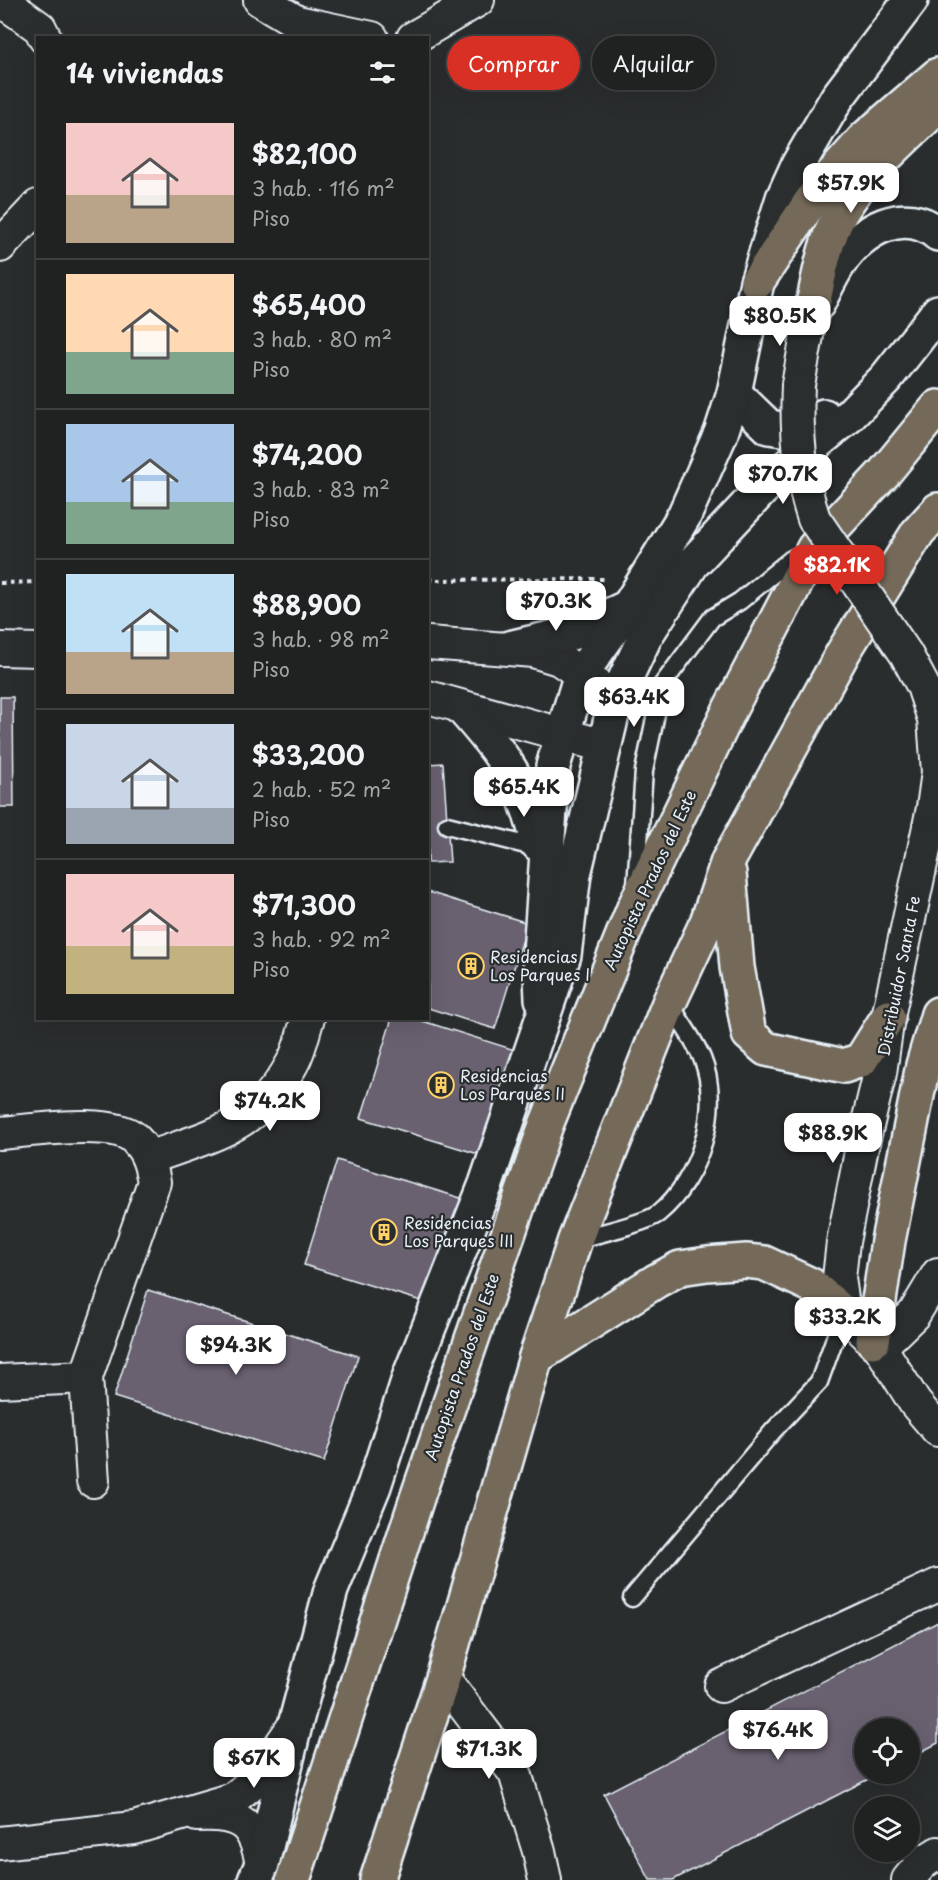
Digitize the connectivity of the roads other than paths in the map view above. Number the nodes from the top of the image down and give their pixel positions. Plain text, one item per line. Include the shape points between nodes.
1 (1, 0) edge
2 (260, 0) edge
3 (478, 0) edge
4 (911, 0) edge
5 (44, 36) edge
6 (363, 36) edge
7 (416, 36) edge
8 (935, 87) edge
9 (36, 208) edge
10 (938, 234) edge
11 (0, 246) edge
12 (757, 282) junction
13 (938, 312) edge
14 (810, 319) junction
15 (886, 378) junction
16 (734, 393) junction
17 (938, 406) edge
18 (938, 510) edge
19 (814, 548) junction
20 (637, 592) junction
21 (429, 643) edge
22 (510, 648) junction
23 (0, 649) edge
24 (36, 650) edge
25 (581, 674) junction
26 (429, 697) edge
27 (616, 698) junction
28 (462, 708) junction
29 (561, 734) junction
30 (604, 746) junction
31 (447, 825) dead end
32 (538, 848) junction
33 (728, 861) junction
34 (634, 908) junction
35 (543, 912) junction
36 (669, 1003) junction
37 (938, 1014) edge
38 (542, 1016) junction
39 (888, 1017) junction
40 (307, 1020) edge
41 (0, 1133) edge
42 (149, 1158) junction
43 (575, 1240) junction
44 (938, 1275) edge
45 (844, 1313) junction
46 (877, 1344) junction
47 (536, 1357) junction
48 (86, 1377) junction
49 (0, 1381) edge
50 (938, 1430) edge
51 (93, 1481) dead end
52 (938, 1585) edge
53 (632, 1598) dead end
54 (443, 1678) junction
55 (721, 1686) dead end
56 (295, 1725) junction
57 (181, 1816) junction
58 (0, 1843) edge
59 (938, 1853) edge
60 (259, 1872) edge
61 (293, 1880) edge
62 (377, 1880) edge
63 (545, 1880) edge
64 (908, 1880) edge

1 - 5 street via 40,28
2 - 6 street via 297,22
3 - 7 street
4 - 12 street via 816,129 783,198
8 - 12 highway via 865,138 817,192
8 - 14 highway via 841,213 823,262
9 - 11 street
10 - 14 street via 916,222 897,220 868,234 840,261
12 - 16 street
13 - 15 street
14 - 39 street, Distribuidor Santa Fe, bridge via 797,413 807,499 814,519 906,654 934,719 938,772 933,808
15 - 16 street via 817,421 789,430 769,427
15 - 27 street via 849,416 769,482 692,564 652,626
16 - 20 street via 721,433 684,516
17 - 19 highway, Autopista Prados del Este via 884,473
18 - 33 highway via 918,532 844,651
19 - 34 highway, Autopista Prados del Este via 730,709
19 - 34 lane via 790,560 740,601 712,618 662,685 644,771
20 - 22 street via 572,633
20 - 25 street
21 - 22 street
22 - 25 street via 559,659
23 - 24 street
25 - 27 street
25 - 29 street
26 - 28 street
27 - 30 street
28 - 29 street
28 - 32 street via 510,766 527,800
29 - 30 street
29 - 35 street via 553,766
30 - 38 street via 574,874 564,955
31 - 32 lane
32 - 35 street
33 - 36 highway via 707,922
33 - 39 highway via 737,967 749,1034 766,1049 844,1066 861,1060
34 - 61 highway, Autopista Prados del Este via 546,1125 418,1495
35 - 38 street
36 - 43 highway
36 - 43 lane via 703,1059 711,1095 705,1138 685,1184 658,1215
37 - 46 highway via 888,1241
38 - 56 street via 486,1184 410,1375 374,1486 331,1590
39 - 45 street, Distribuidor Santa Fe via 880,1073 843,1242 839,1278
40 - 42 street via 293,1062 263,1106 232,1128
41 - 42 street via 108,1127 135,1138
42 - 48 street via 154,1182
43 - 47 highway
44 - 46 street via 914,1314
45 - 46 street
45 - 47 highway via 811,1285 764,1263 707,1264 680,1268 656,1281
45 - 53 lane via 819,1382
46 - 50 street
47 - 54 highway
48 - 49 street
48 - 51 street
52 - 55 street
54 - 62 highway
54 - 63 street via 514,1773
56 - 57 street via 257,1779 233,1799
56 - 60 street
57 - 58 street via 134,1828
57 - 60 street via 226,1815 247,1823 258,1843
59 - 64 street via 922,1863

